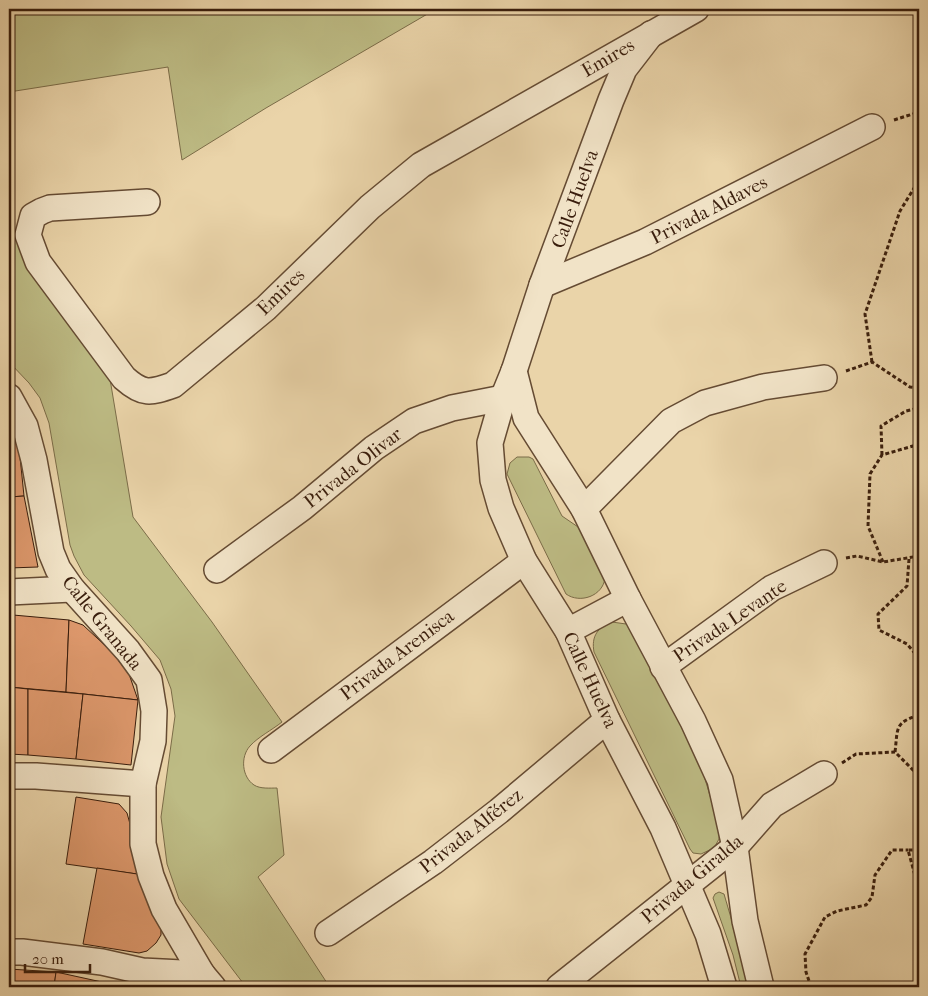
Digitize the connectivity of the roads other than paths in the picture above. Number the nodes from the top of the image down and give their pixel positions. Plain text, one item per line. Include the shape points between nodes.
1 (696, 9) edge
2 (651, 34) junction
3 (577, 77) junction
4 (612, 100) junction
5 (872, 127) dead end
6 (147, 202) dead end
7 (542, 285) junction
8 (824, 378) road end
9 (512, 397) junction
10 (9, 399) edge
11 (584, 509) junction
12 (524, 561) junction
13 (824, 563) road end
14 (217, 570) dead end
15 (72, 589) junction
16 (9, 592) edge
17 (628, 599) junction
18 (568, 631) junction
19 (663, 667) junction
20 (608, 720) junction
21 (270, 750) dead end
22 (824, 774) road end
23 (9, 776) edge
24 (143, 784) junction
25 (735, 847) junction
26 (688, 885) junction
27 (328, 933) dead end
28 (9, 952) edge
29 (207, 980) edge
30 (559, 987) edge
31 (724, 987) edge
32 (761, 987) edge

1 - 2 street, Emires
2 - 3 street, Emires
2 - 4 street, Calle Huelva via 624,69
3 - 4 street
3 - 6 street, Emires via 421,165 370,207 266,308 173,385 147,392 138,390 124,378 38,262 28,235 33,216 42,210
4 - 7 street, Calle Huelva
5 - 7 street, Privada Aldaves via 645,242
7 - 9 street, Calle Huelva via 514,372
8 - 11 street via 763,387 715,400 671,421
9 - 11 street, Calle Huelva
9 - 12 street, Calle Huelva via 490,443 493,480 501,508
9 - 14 street, Privada Olivar via 452,408 414,421 374,448 302,508
10 - 15 street, Calle Granada via 25,426 51,552
11 - 17 street, Calle Huelva
12 - 18 street, Calle Huelva
12 - 21 street, Privada Arenisca
13 - 19 street, Privada Levante via 772,588
15 - 16 street
15 - 24 street, Calle Granada via 128,651 149,680 154,711 153,741
17 - 18 street
17 - 19 street, Calle Huelva
18 - 20 street, Calle Huelva
19 - 25 street, Calle Huelva via 720,780
20 - 26 street, Calle Huelva
20 - 27 street, Privada Alférez via 433,862
22 - 25 street, Privada Giralda via 772,805
23 - 24 street
24 - 29 street, Calle Granada via 143,844 151,876 164,908
25 - 26 street, Privada Giralda
25 - 32 street, Calle Huelva via 745,921
26 - 30 street, Privada Giralda
26 - 31 street, Calle Huelva via 708,934
28 - 29 street via 102,962

